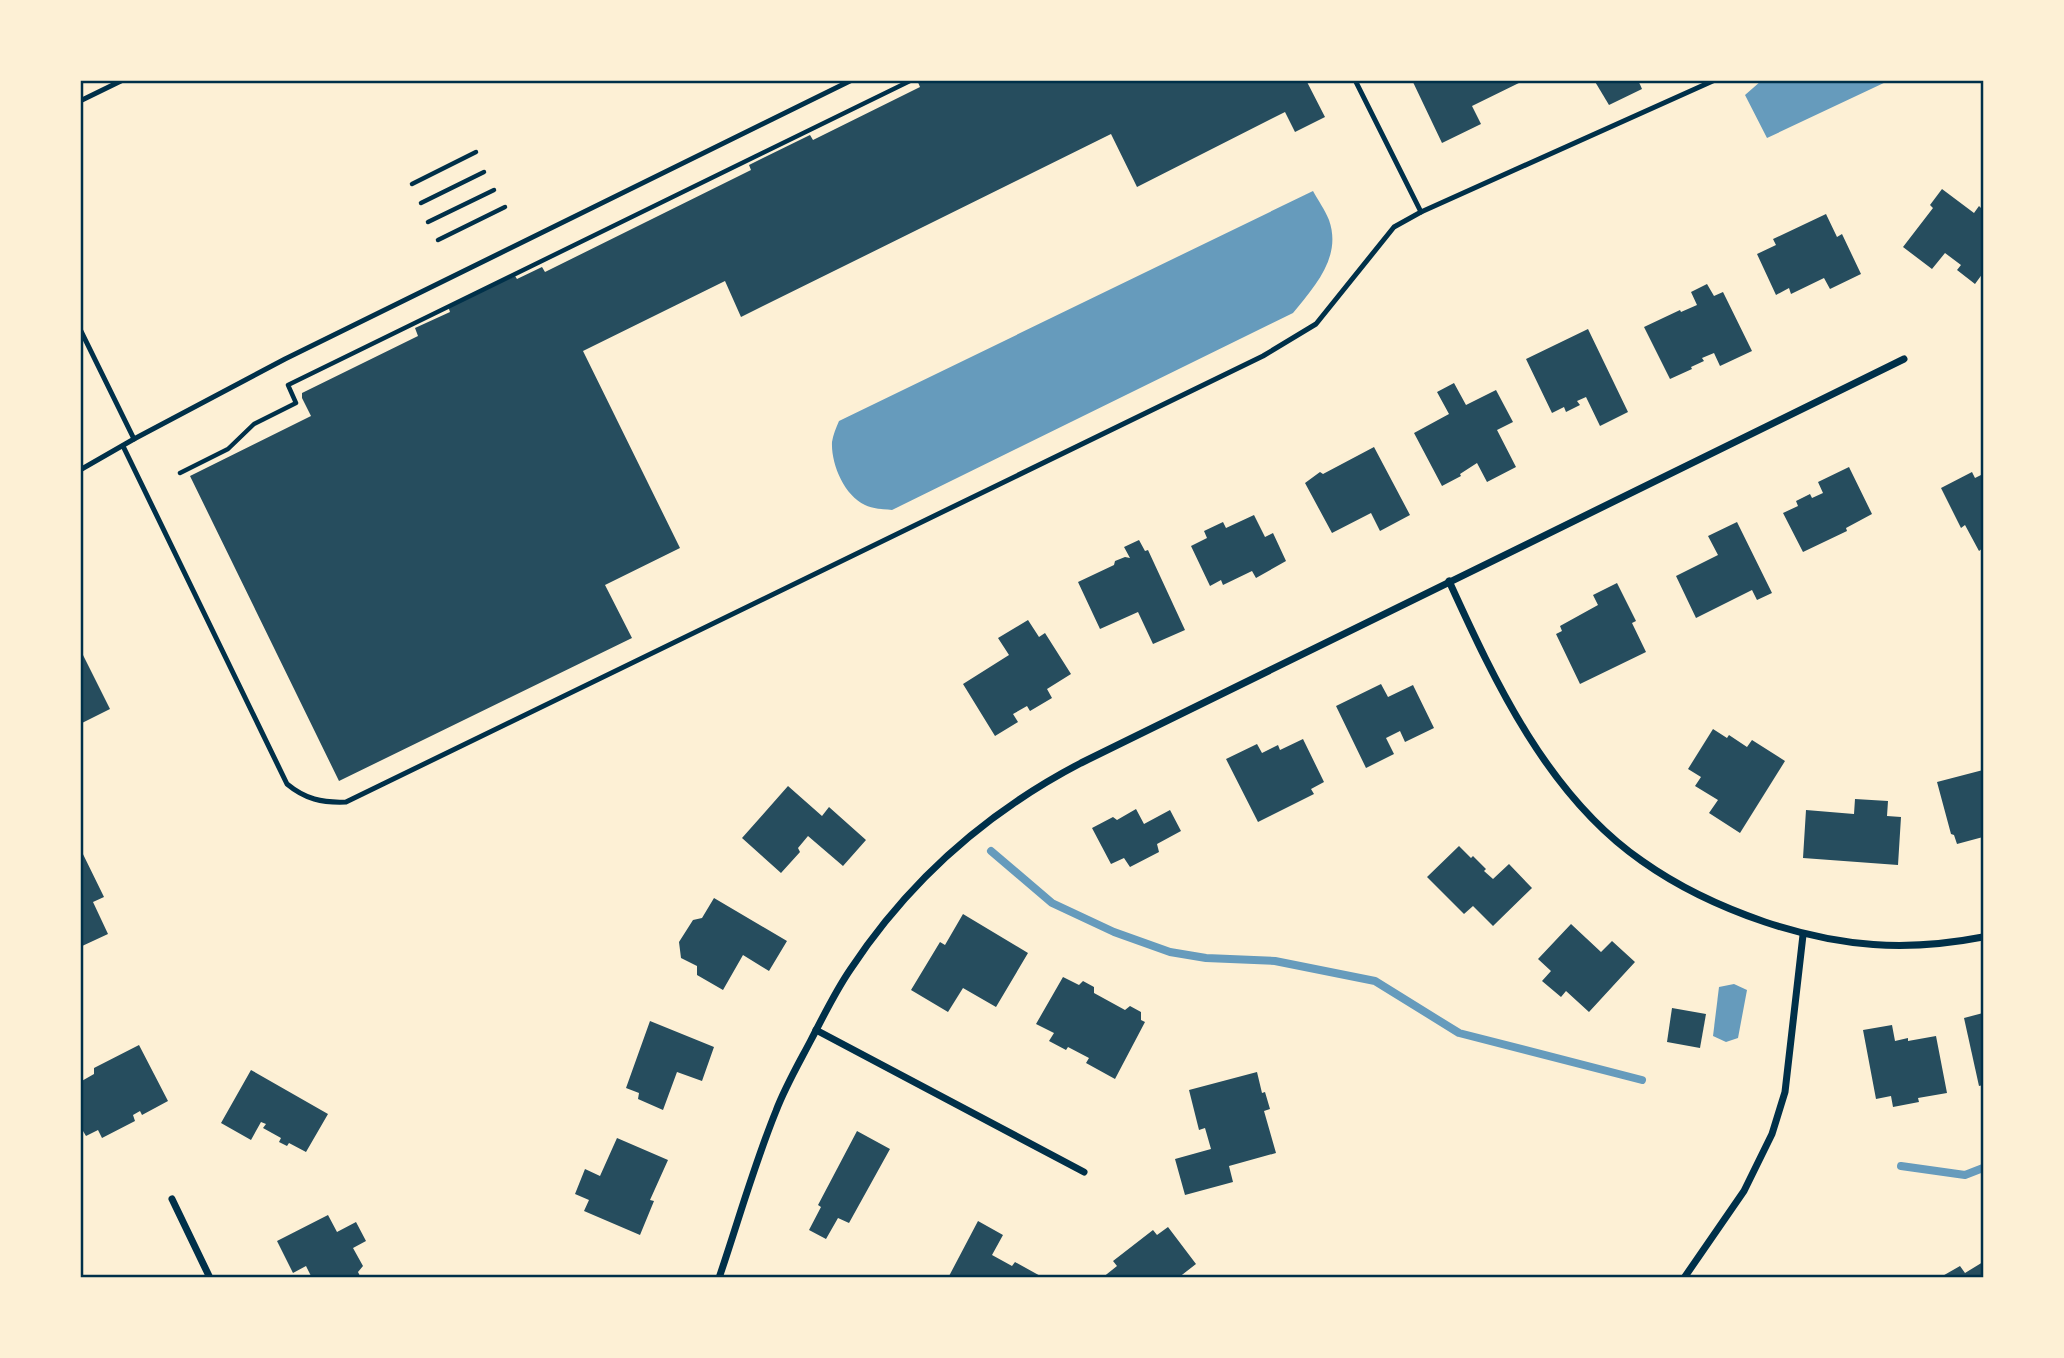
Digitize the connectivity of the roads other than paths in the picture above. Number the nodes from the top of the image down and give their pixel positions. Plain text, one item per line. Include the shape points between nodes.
1 (123, 80) edge
2 (852, 80) edge
3 (1355, 80) edge
4 (1715, 80) edge
5 (80, 101) edge
6 (1421, 212) junction
7 (80, 329) edge
8 (1904, 359) dead end
9 (134, 439) junction
10 (123, 446) junction
11 (80, 470) edge
12 (1449, 581) junction
13 (1803, 935) junction
14 (1983, 937) edge
15 (816, 1030) junction
16 (1084, 1172) dead end
17 (172, 1199) dead end
18 (211, 1278) edge
19 (719, 1278) edge
20 (1684, 1278) edge

1 - 5 lane
2 - 9 lane via 285,359
3 - 6 lane
4 - 6 lane
6 - 10 lane via 1394,227 1316,324 1263,356 346,802 314,800 286,784
7 - 9 lane
8 - 12 street
9 - 10 lane
10 - 11 lane
12 - 13 street via 1485,660 1526,733 1602,827 1640,860 1684,888 1730,910
12 - 15 street via 1072,768 1004,810 944,858 884,922
13 - 14 street via 1901,947
13 - 20 street via 1785,1092 1772,1134 1744,1191
15 - 16 street
15 - 19 street via 776,1111
17 - 18 street

